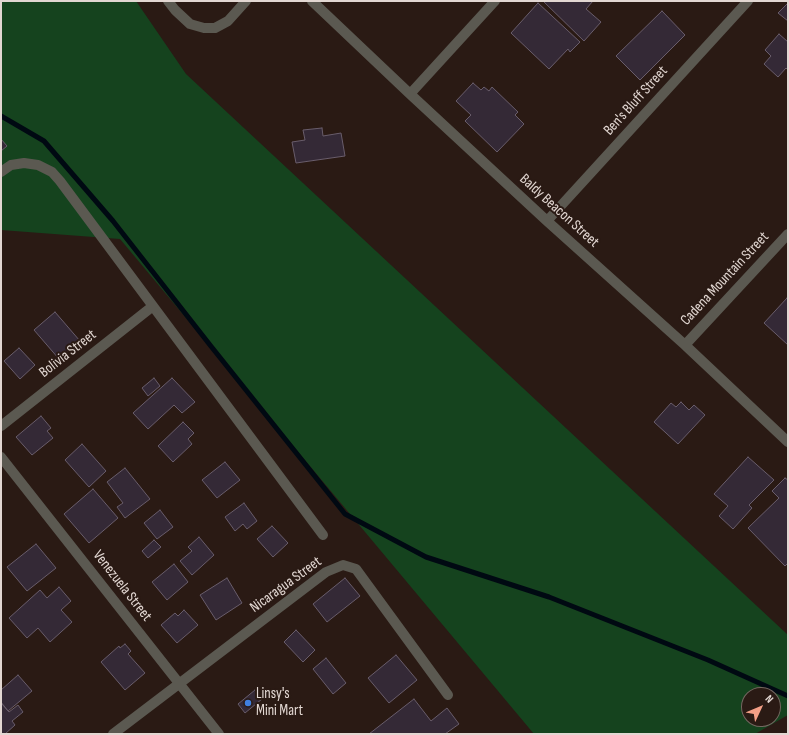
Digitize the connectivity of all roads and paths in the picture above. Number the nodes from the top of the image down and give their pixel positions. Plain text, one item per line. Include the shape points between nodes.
1 (168, 1) edge
2 (246, 1) edge
3 (312, 1) edge
4 (495, 1) edge
5 (748, 1) edge
6 (410, 94) junction
7 (1, 172) edge
8 (547, 221) junction
9 (788, 234) edge
10 (153, 306) junction
11 (685, 345) junction
12 (1, 426) edge
13 (788, 442) edge
14 (1, 457) edge
15 (323, 535) dead end
16 (179, 683) junction
17 (448, 695) dead end
18 (113, 734) edge
19 (219, 734) edge

1 - 2 street via 190,24 215,28 228,21
3 - 6 street, Baldy Beacon Street
4 - 6 street
5 - 8 street, Ben's Bluff Street
6 - 8 street, Baldy Beacon Street
7 - 10 street via 11,164 24,163 38,165 52,172
8 - 11 street, Baldy Beacon Street
9 - 11 street, Cadena Mountain Street
10 - 12 street, Bolivia Street
10 - 15 street
11 - 13 street, Baldy Beacon Street
14 - 16 street, Venezuela Street
16 - 17 street, Nicaragua Street via 326,572 343,565 356,569
16 - 18 street, Nicaragua Street
16 - 19 street, Venezuela Street

